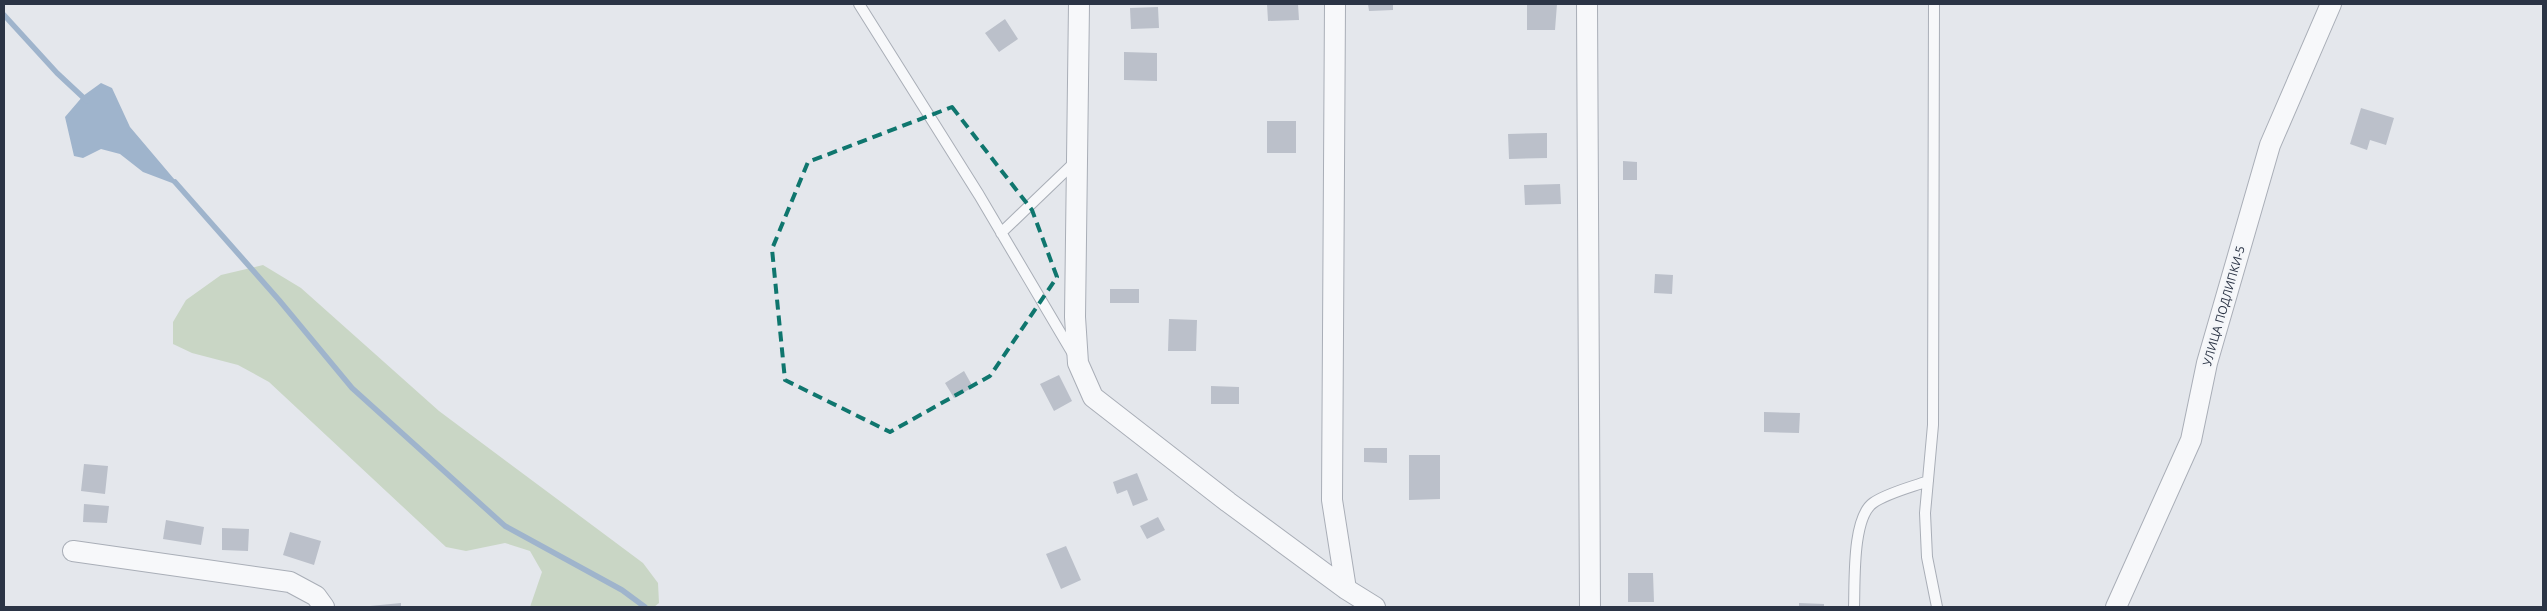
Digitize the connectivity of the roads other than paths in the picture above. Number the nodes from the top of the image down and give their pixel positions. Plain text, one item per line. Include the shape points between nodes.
1 (859, 4) edge
2 (1079, 4) edge
3 (1335, 4) edge
4 (1586, 4) edge
5 (1934, 4) edge
6 (2331, 4) edge
7 (1077, 160) junction
8 (1001, 233) junction
9 (1078, 363) junction
10 (1928, 480) junction
11 (73, 551) dead end
12 (1346, 589) junction
13 (1371, 606) edge
14 (324, 607) edge
15 (1590, 607) edge
16 (1854, 607) edge
17 (1937, 607) edge
18 (2116, 607) edge

1 - 8 lane
2 - 7 street
3 - 12 street via 1332,500
4 - 15 street
5 - 10 lane via 1933,425
6 - 18 street, УЛИЦА ПОДЛИПКИ-5 via 2270,145 2207,363 2192,440
7 - 8 lane
7 - 9 street via 1075,317
8 - 9 lane
9 - 12 street via 1093,397
10 - 16 lane via 1873,502 1863,514 1858,538
10 - 17 lane via 1925,513 1927,557
11 - 14 street via 290,582 316,596
12 - 13 street

